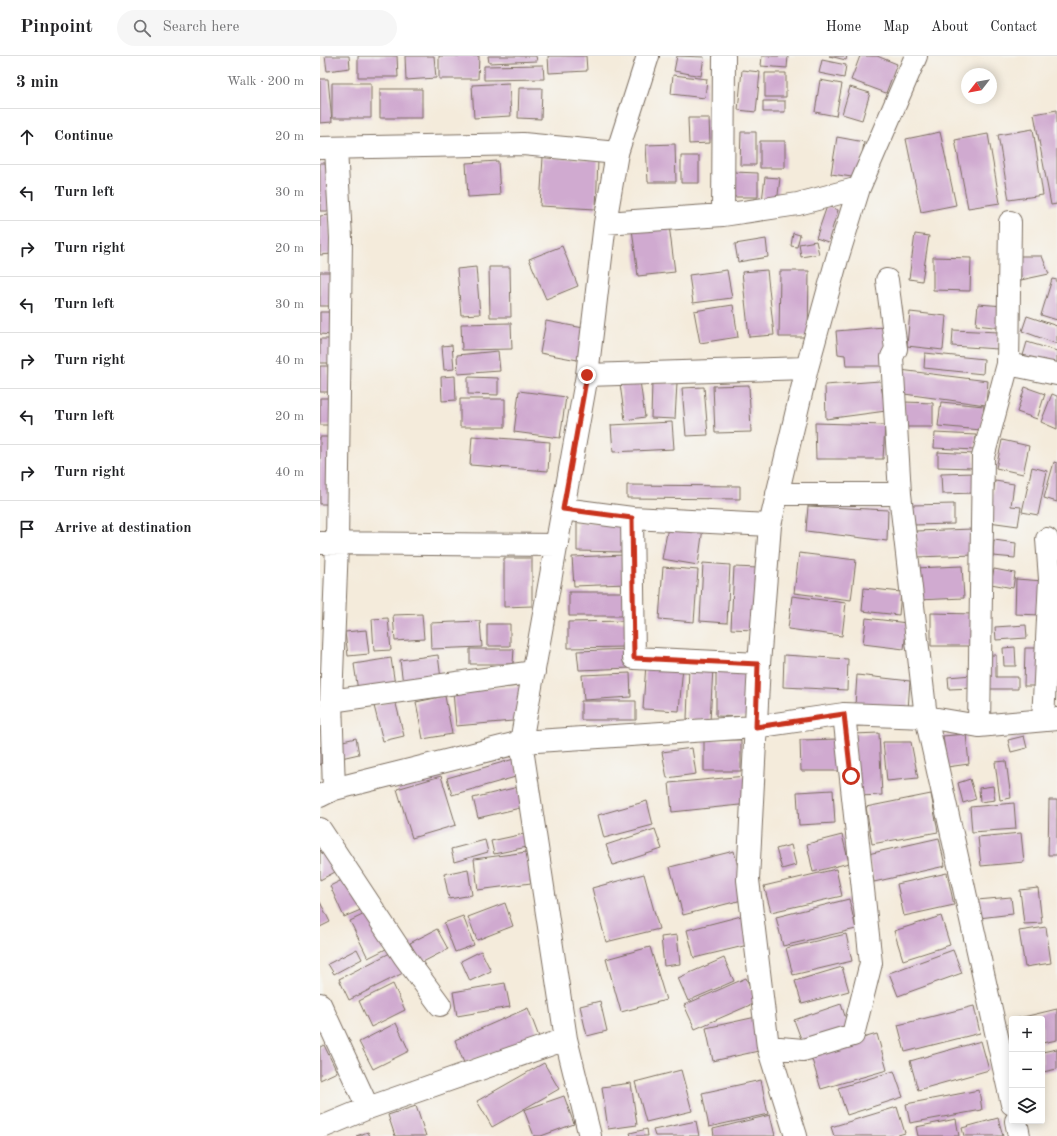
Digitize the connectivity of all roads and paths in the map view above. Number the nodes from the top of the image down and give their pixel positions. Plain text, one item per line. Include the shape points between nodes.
1 (648, 56) edge
2 (724, 56) edge
3 (916, 56) edge
4 (328, 148) edge
5 (616, 153) junction
6 (859, 188) junction
7 (723, 215) junction
8 (1010, 222) dead end
9 (605, 223) junction
10 (887, 280) dead end
11 (1008, 364) junction
12 (807, 368) junction
13 (1057, 374) edge
14 (587, 375) junction
15 (777, 494) junction
16 (900, 494) junction
17 (563, 509) junction
18 (632, 518) junction
19 (770, 525) junction
20 (1047, 539) dead end
21 (329, 543) edge
22 (557, 546) junction
23 (1054, 579) edge
24 (758, 664) junction
25 (534, 672) junction
26 (331, 701) junction
27 (844, 714) junction
28 (926, 717) junction
29 (1050, 720) edge
30 (979, 726) junction
31 (756, 727) junction
32 (522, 742) junction
33 (327, 793) edge
34 (320, 829) edge
35 (320, 1004) edge
36 (440, 1005) dead end
37 (566, 1039) junction
38 (768, 1047) junction
39 (1009, 1090) edge
40 (368, 1108) junction
41 (1017, 1124) edge
42 (320, 1128) edge
43 (590, 1136) edge
44 (796, 1136) edge
45 (1019, 1136) edge

1 - 5 street
2 - 7 street
3 - 6 street
4 - 5 street via 523,144
4 - 21 street via 341,238
5 - 9 street
6 - 7 street via 798,204
6 - 12 street
7 - 9 street
8 - 11 street
9 - 14 street
10 - 16 street via 896,348 892,357
11 - 13 street
11 - 30 street via 983,457
12 - 14 street
12 - 15 street
14 - 17 street
15 - 16 street
15 - 19 street
16 - 28 street
17 - 18 street
17 - 22 street
18 - 19 street
18 - 24 street via 634,658
19 - 24 street
20 - 23 street
21 - 22 street
21 - 26 street
22 - 25 street
23 - 29 street
24 - 31 street
25 - 26 street
25 - 32 street
26 - 33 street
27 - 28 street
27 - 31 street
27 - 38 street via 871,963 853,1035 803,1050
28 - 30 street
28 - 39 street
29 - 30 street
31 - 32 street
31 - 38 street via 748,880
32 - 33 street
32 - 37 street
34 - 36 street via 404,956
35 - 40 street
37 - 40 street
37 - 43 street
38 - 44 street
40 - 42 street
41 - 45 street

